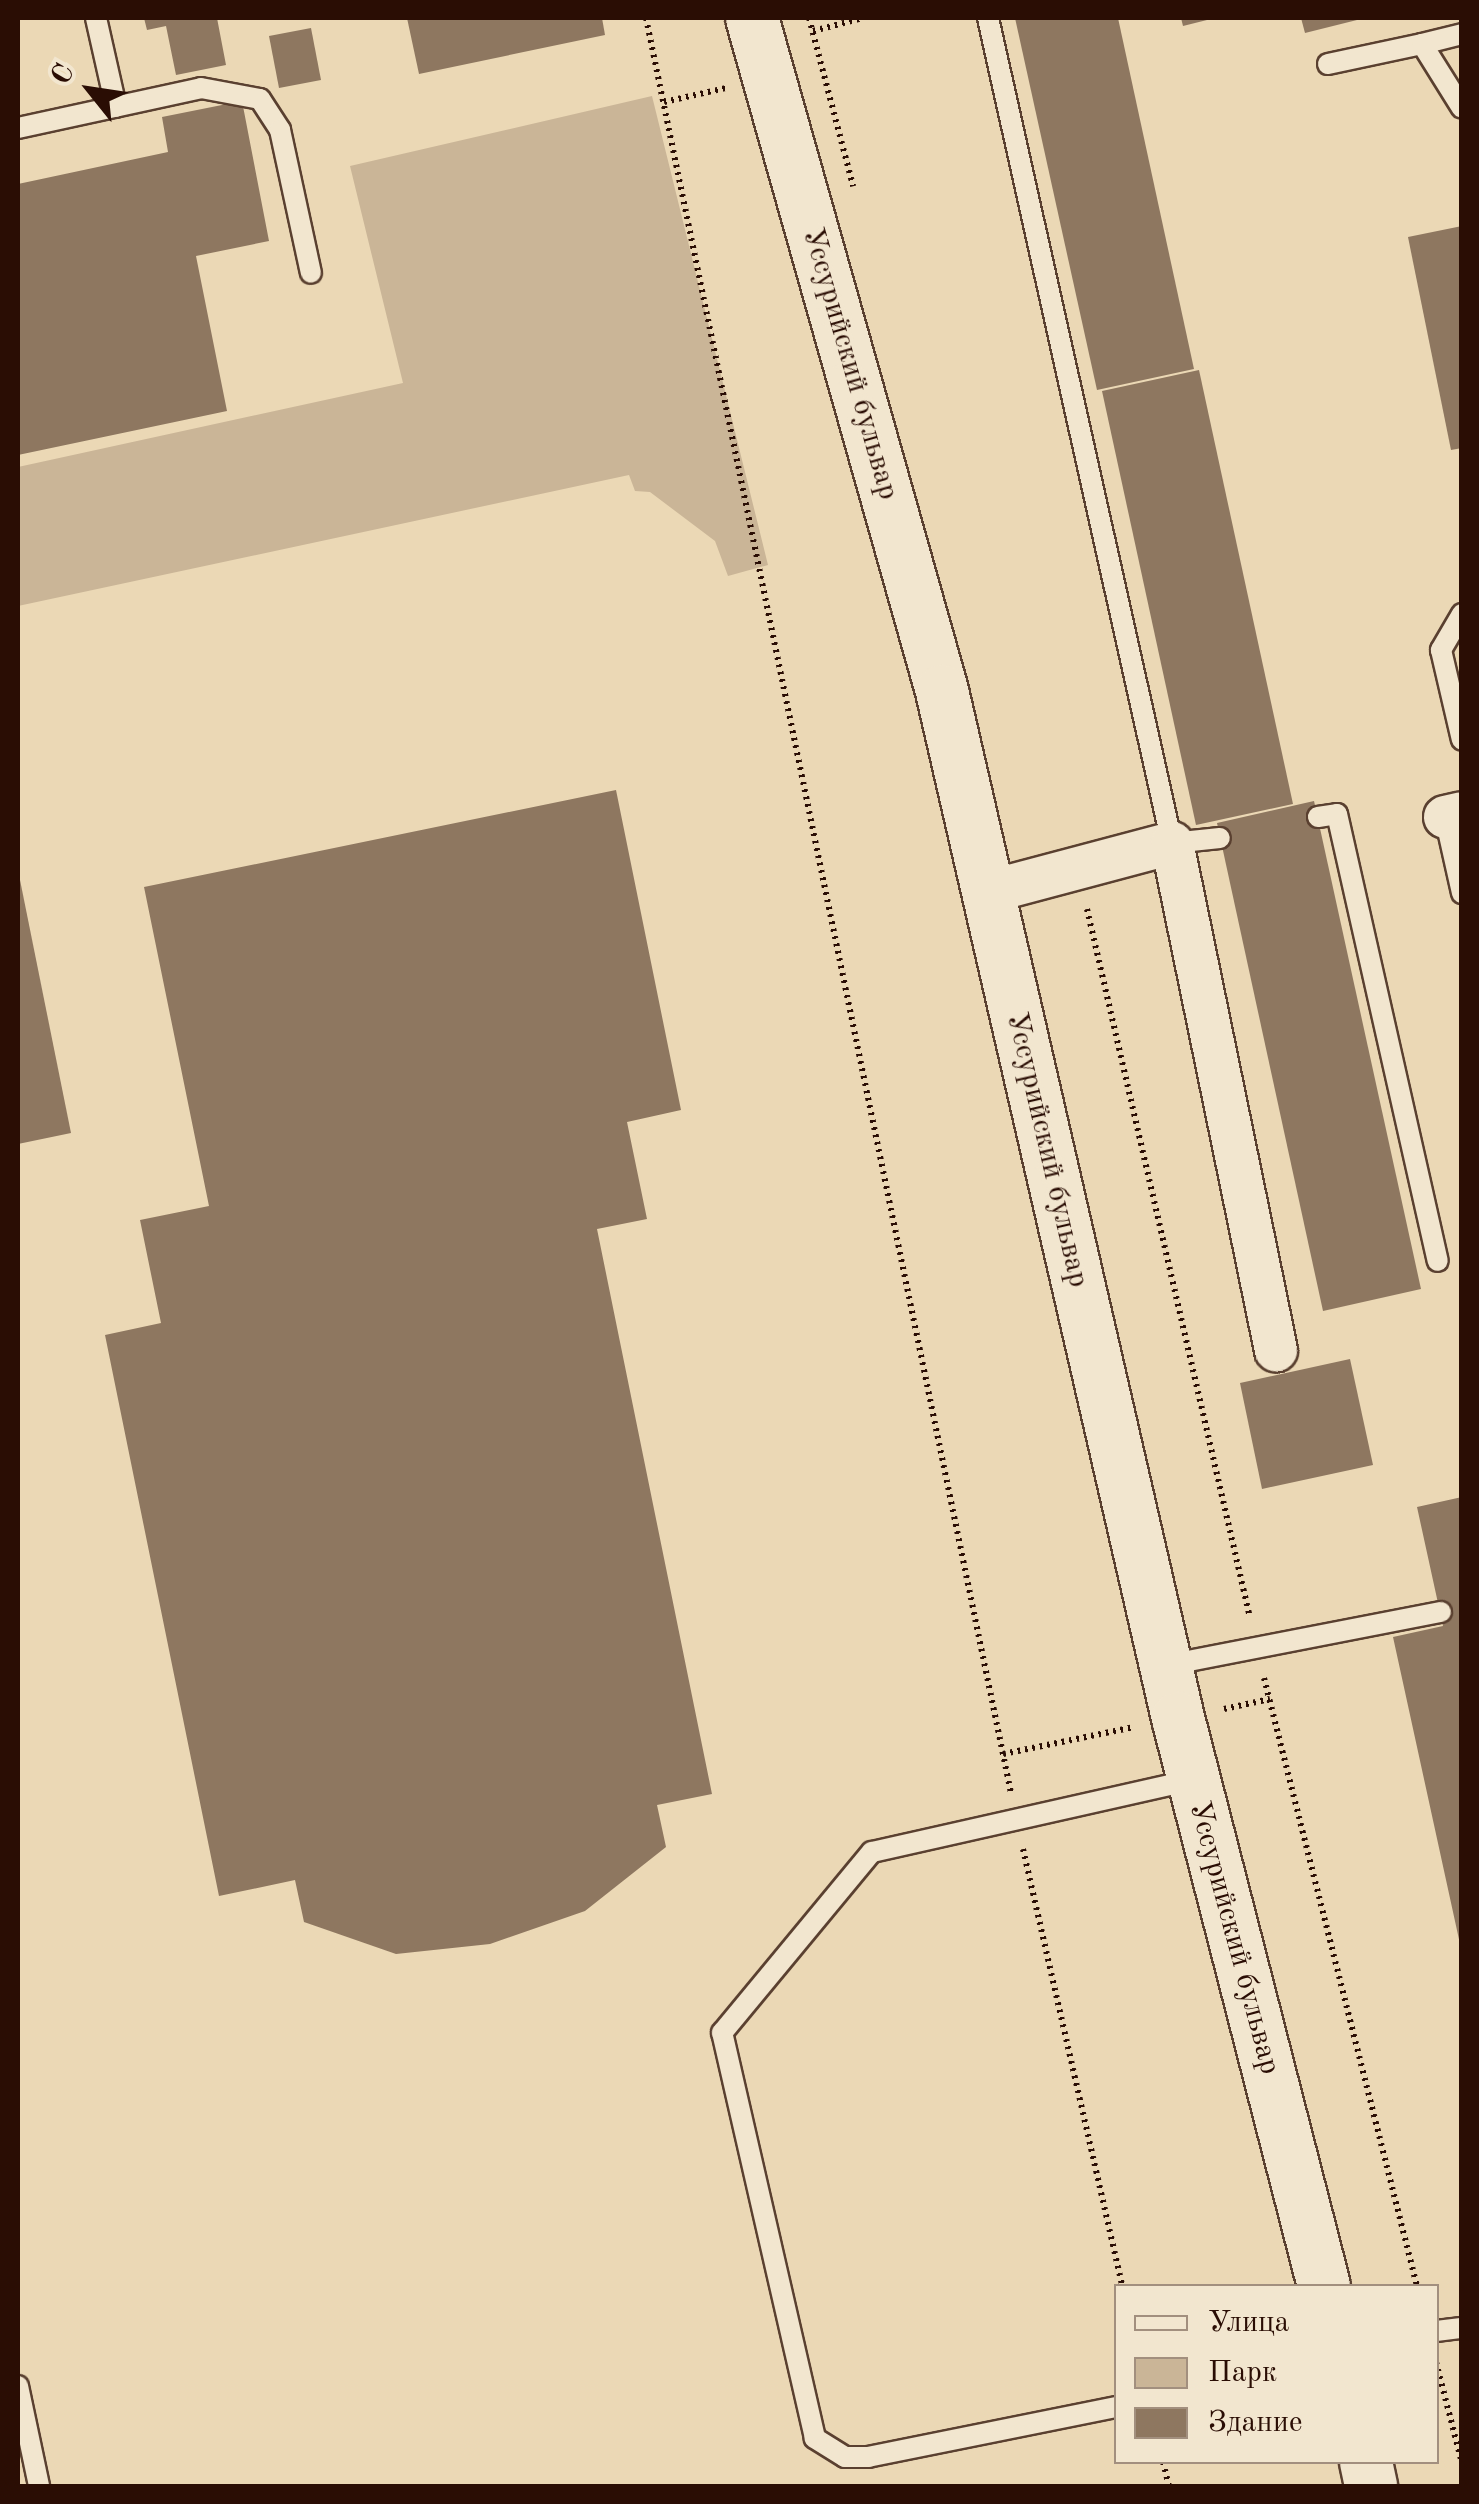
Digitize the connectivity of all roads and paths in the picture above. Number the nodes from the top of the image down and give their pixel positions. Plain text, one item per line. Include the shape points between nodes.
1 (96, 18) edge
2 (646, 18) edge
3 (752, 18) edge
4 (863, 18) edge
5 (988, 18) edge
6 (813, 31) dead end
7 (1462, 34) edge
8 (1422, 44) junction
9 (1328, 64) dead end
10 (116, 107) junction
11 (1462, 108) edge
12 (18, 128) edge
13 (311, 273) dead end
14 (1462, 614) edge
15 (1462, 740) edge
16 (1453, 815) edge
17 (1318, 817) dead end
18 (1220, 838) dead end
19 (1172, 842) junction
20 (1078, 868) junction
21 (988, 892) junction
22 (1462, 893) edge
23 (1438, 1262) dead end
24 (1276, 1350) dead end
25 (1440, 1612) dead end
26 (1257, 1648) junction
27 (1166, 1665) junction
28 (1193, 1779) junction
29 (1016, 1818) junction
30 (1122, 2284) edge
31 (1323, 2284) edge
32 (1417, 2284) edge
33 (1439, 2374) edge
34 (18, 2386) edge
35 (1114, 2407) edge
36 (1462, 2463) edge
37 (39, 2486) edge

1 - 10 lane
2 - 29 path
3 - 21 street, Уссурийский бульвар via 920,605
4 - 6 path
5 - 19 lane
7 - 8 lane
8 - 9 lane
8 - 11 lane
10 - 12 lane
10 - 13 lane via 201,88 260,99 280,130
14 - 15 lane via 1441,650
16 - 22 lane
17 - 23 lane via 1337,814
18 - 19 lane
19 - 20 street
19 - 24 street
20 - 21 street
20 - 26 path
21 - 27 street, Уссурийский бульвар
25 - 26 lane
26 - 27 lane
26 - 32 path
27 - 28 street, Уссурийский бульвар
28 - 29 lane
28 - 31 street, Уссурийский бульвар
29 - 30 path
29 - 35 lane via 862,1860 730,2020 721,2046 815,2438 845,2458 868,2457
33 - 36 path
34 - 37 lane

